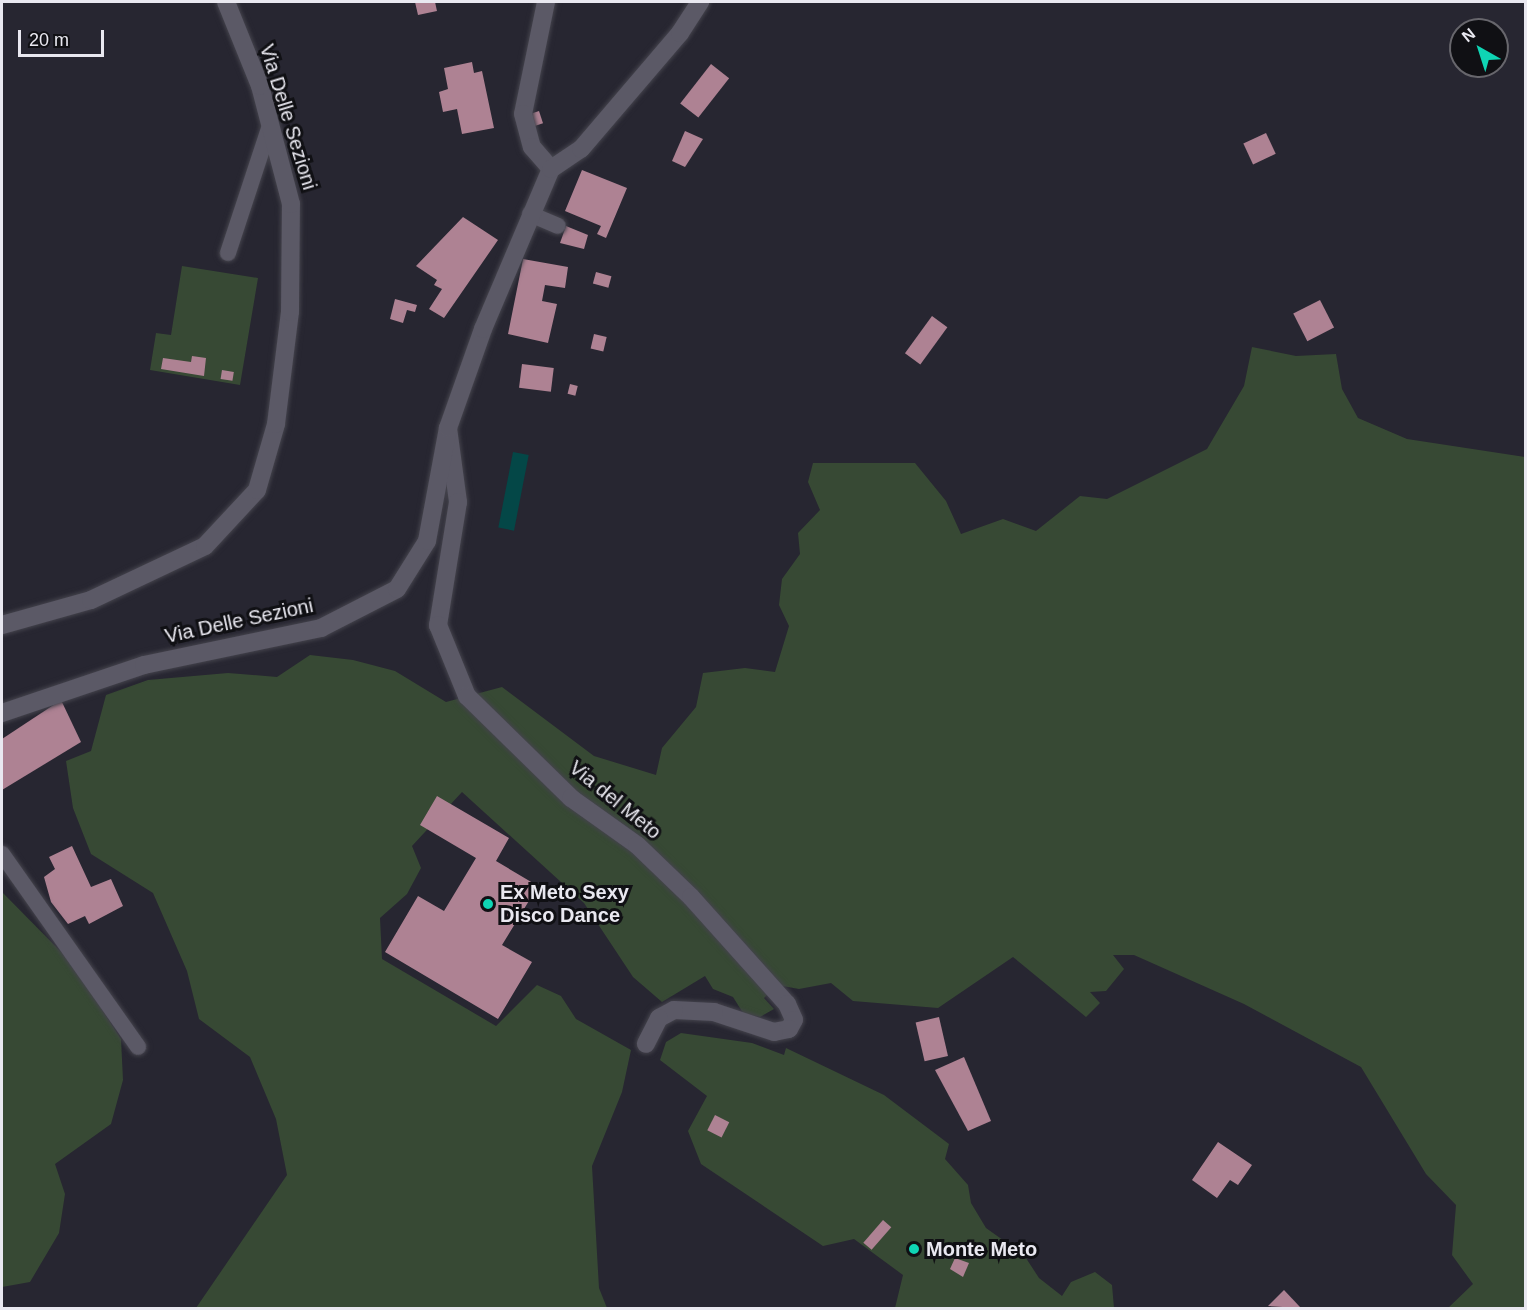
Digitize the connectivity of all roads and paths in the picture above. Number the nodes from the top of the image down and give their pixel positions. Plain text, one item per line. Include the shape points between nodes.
1 (226, 2) edge
2 (546, 2) edge
3 (700, 2) edge
4 (270, 126) junction
5 (551, 169) junction
6 (530, 214) junction
7 (558, 226) dead end
8 (228, 254) dead end
9 (448, 428) junction
10 (2, 625) edge
11 (2, 713) edge
12 (2, 854) edge
13 (646, 1044) dead end
14 (138, 1047) dead end

1 - 4 street, Via Delle Sezioni
2 - 5 street via 523,114 532,147
3 - 5 street via 680,33 581,149
4 - 8 lane
4 - 10 street, Via Delle Sezioni via 291,204 290,312 276,424 257,490 205,546 91,600
5 - 6 street, Via Delle Sezioni
6 - 7 lane
6 - 9 street, Via Delle Sezioni
9 - 11 street, Via Delle Sezioni via 427,542 397,589 321,628 144,665
9 - 13 street, Via del Meto via 458,502 438,625 467,696 571,798 637,845 691,897 787,1004 794,1020 789,1029 774,1032 714,1012 674,1010 659,1018
12 - 14 lane

